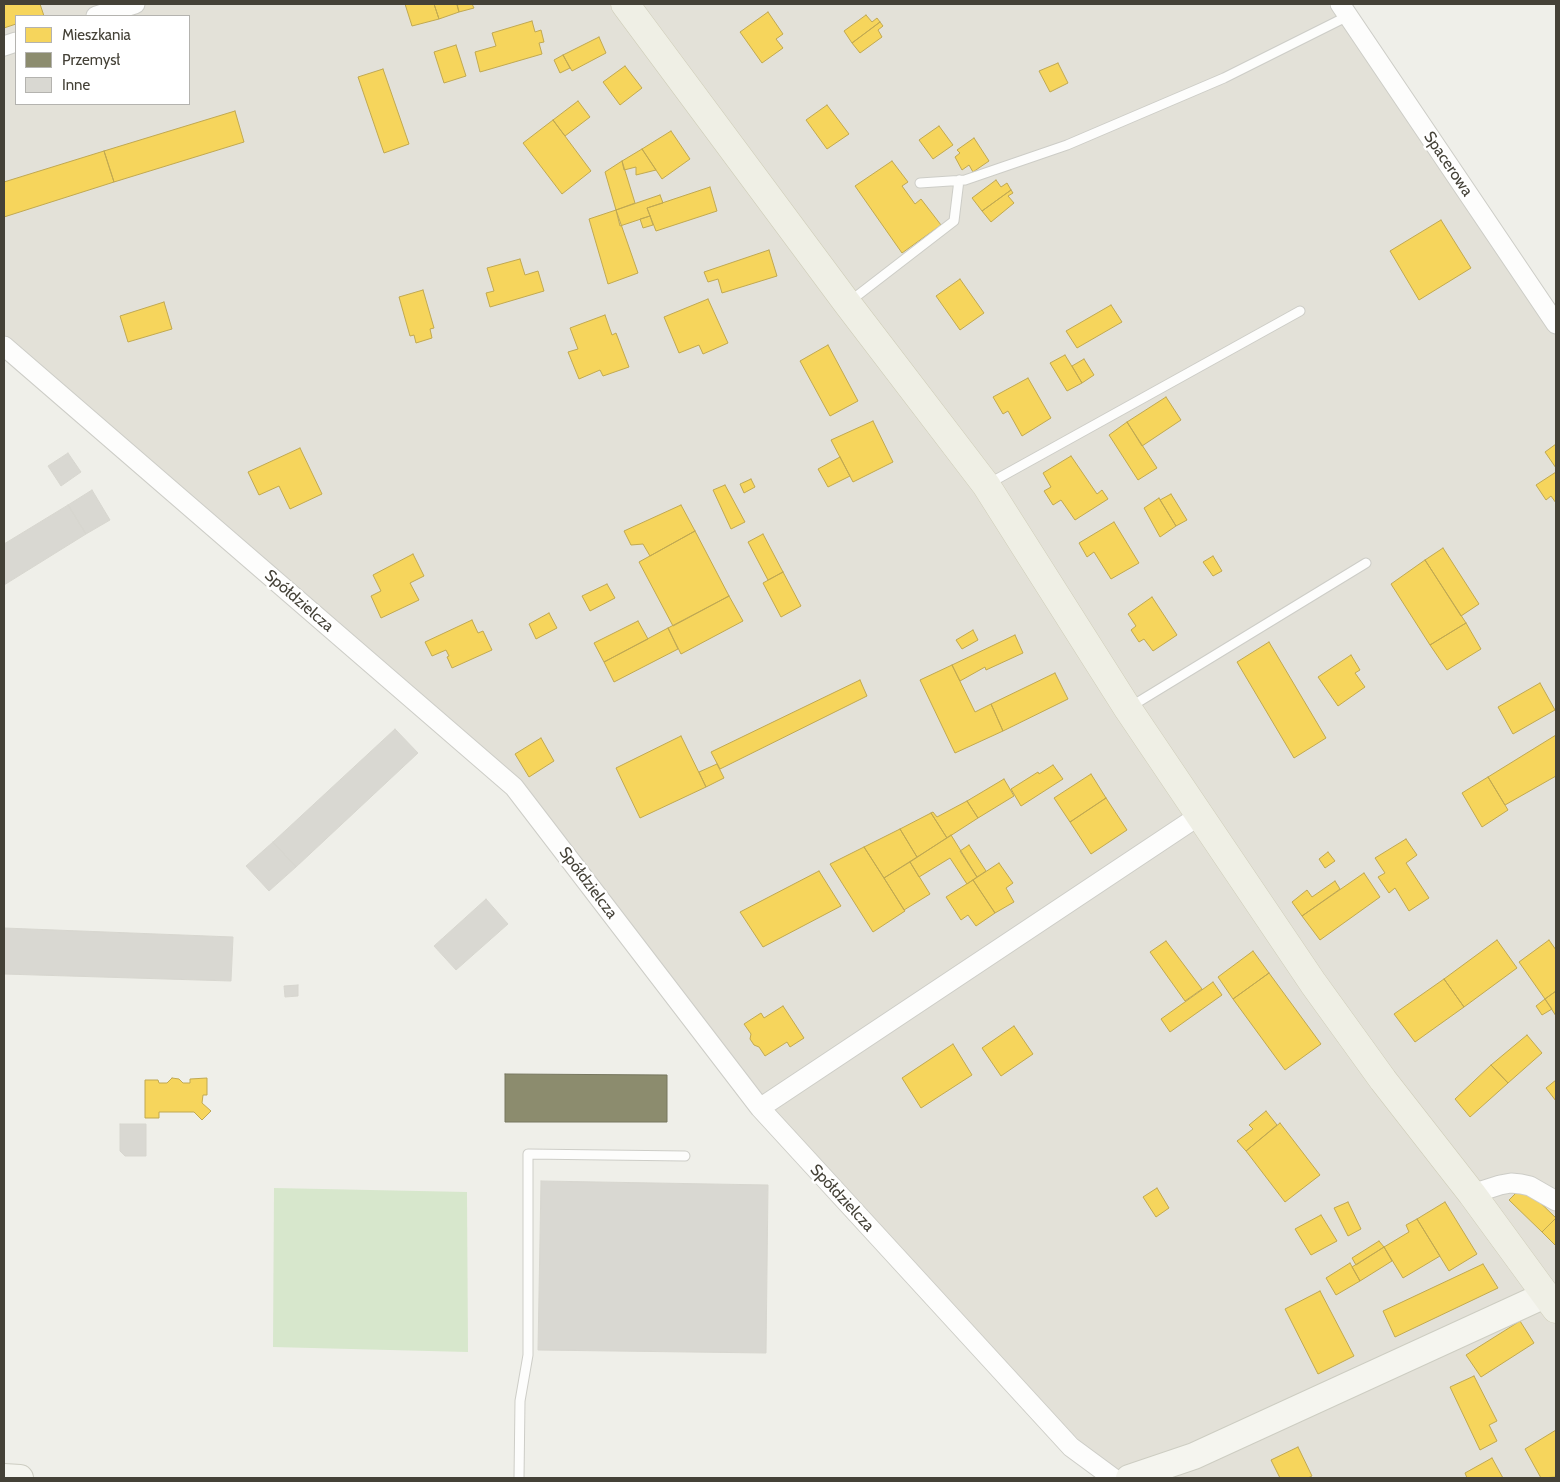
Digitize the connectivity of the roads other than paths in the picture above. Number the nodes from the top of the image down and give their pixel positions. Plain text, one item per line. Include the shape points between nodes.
1 (135, 4) edge
2 (625, 4) edge
3 (1344, 10) edge
4 (99, 15) edge
5 (959, 180) junction
6 (920, 183) dead end
7 (847, 303) junction
8 (1300, 311) dead end
9 (1556, 324) edge
10 (4, 346) edge
11 (986, 485) junction
12 (1366, 563) dead end
13 (1128, 709) junction
14 (1200, 815) junction
15 (760, 1108) junction
16 (685, 1156) dead end
17 (1472, 1194) junction
18 (1556, 1201) edge
19 (1551, 1302) edge
20 (4, 1477) edge
21 (20, 1478) edge
22 (519, 1478) edge
23 (1113, 1478) edge
24 (1129, 1478) edge

1 - 4 street
2 - 7 main road
3 - 5 lane via 1224,78 1067,145
3 - 9 street, Spacerowa
5 - 6 lane
5 - 7 lane via 954,221
7 - 11 main road
8 - 11 lane
10 - 15 street, Spółdzielcza via 514,787
11 - 13 main road
12 - 13 lane
13 - 14 main road
14 - 15 street
14 - 17 main road via 1330,1007
15 - 23 street, Spółdzielcza via 1072,1447
16 - 22 lane via 528,1154 528,1356 520,1401
17 - 18 street via 1510,1183 1530,1186
17 - 19 main road
19 - 24 main road via 1194,1456
20 - 21 main road

